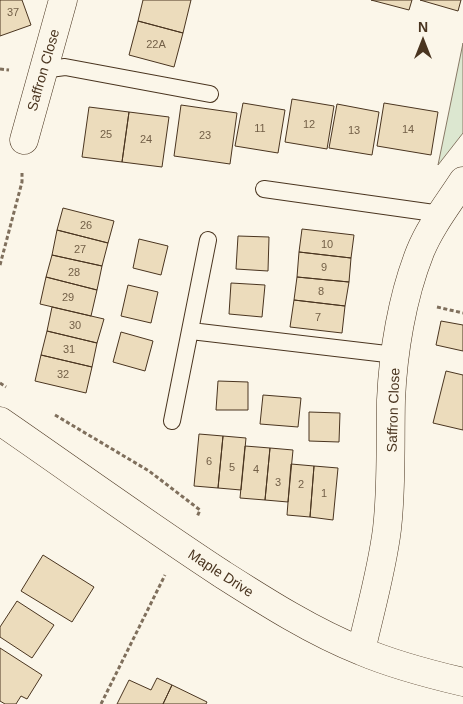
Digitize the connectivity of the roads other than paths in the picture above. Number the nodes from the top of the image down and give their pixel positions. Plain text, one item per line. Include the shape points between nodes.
1 (63, 0) edge
2 (42, 70) junction
3 (210, 94) dead end
4 (24, 140) road end
5 (463, 181) edge
6 (264, 189) dead end
7 (441, 214) junction
8 (208, 240) dead end
9 (191, 331) junction
10 (395, 355) junction
11 (0, 421) edge
12 (172, 421) dead end
13 (360, 651) junction
14 (463, 682) edge

1 - 2 street, Saffron Close
2 - 3 lane via 65,67
2 - 4 street, Saffron Close
5 - 7 street, Saffron Close
6 - 7 lane
7 - 10 street, Saffron Close via 420,251
8 - 9 lane
9 - 10 lane
9 - 12 lane
10 - 13 street, Saffron Close via 387,529
11 - 13 street, Maple Drive via 263,600
13 - 14 street, Maple Drive via 414,670

